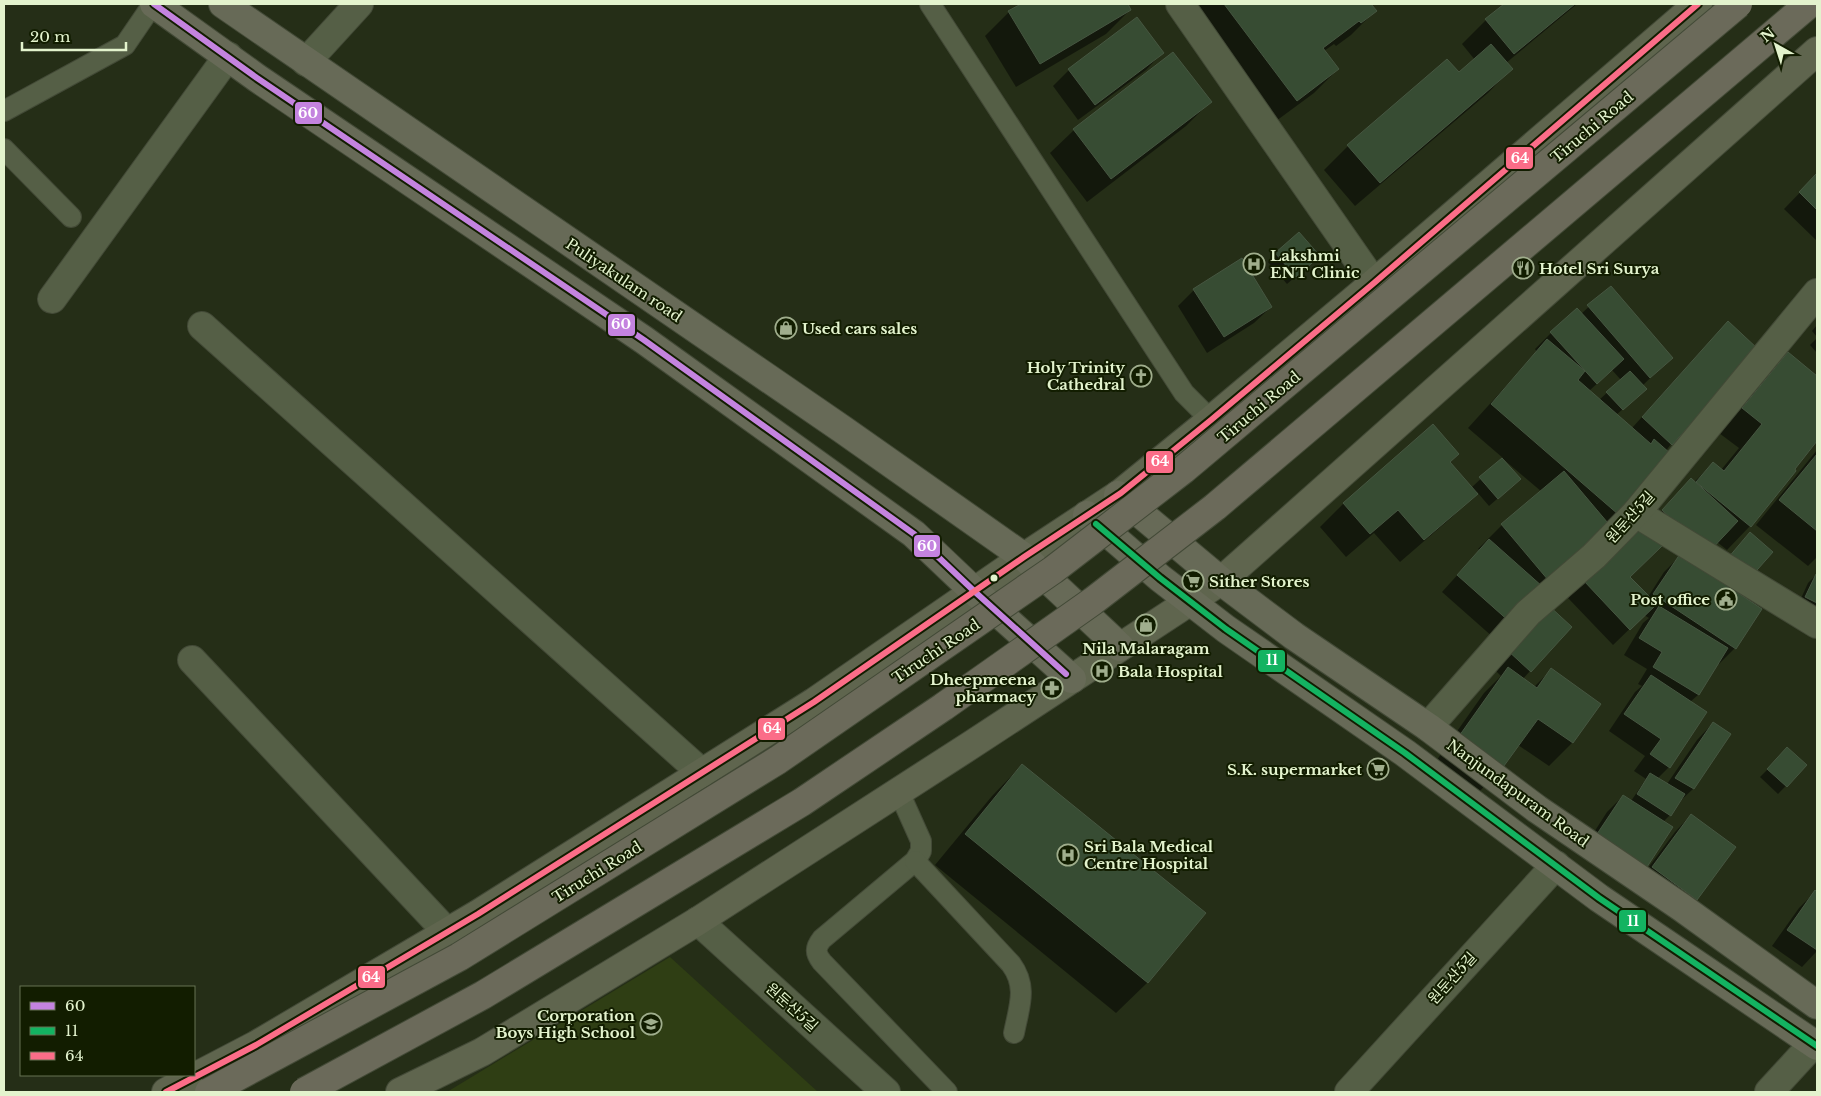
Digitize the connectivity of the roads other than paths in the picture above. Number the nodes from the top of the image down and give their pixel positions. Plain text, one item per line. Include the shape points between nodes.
1 (153, 4) edge
2 (223, 4) edge
3 (359, 4) edge
4 (930, 4) edge
5 (1180, 4) edge
6 (1698, 4) edge
7 (1738, 4) edge
8 (1809, 4) edge
9 (1817, 51) edge
10 (228, 56) junction
11 (306, 62) junction
12 (4, 112) edge
13 (4, 149) edge
14 (71, 217) dead end
15 (1374, 282) junction
16 (1817, 293) edge
17 (52, 299) dead end
18 (202, 326) dead end
19 (1211, 420) junction
20 (1118, 495) junction
21 (1636, 513) junction
22 (1087, 515) junction
23 (1024, 557) junction
24 (1221, 580) junction
25 (974, 592) junction
26 (1189, 602) junction
27 (1817, 624) edge
28 (1120, 647) junction
29 (192, 660) dead end
30 (1072, 679) junction
31 (1428, 727) junction
32 (702, 773) junction
33 (899, 792) junction
34 (915, 861) junction
35 (1556, 865) junction
36 (698, 921) junction
37 (447, 932) junction
38 (1817, 1005) edge
39 (1014, 1032) dead end
40 (1815, 1045) edge
41 (166, 1092) edge
42 (209, 1092) edge
43 (304, 1092) edge
44 (400, 1092) edge
45 (886, 1092) edge
46 (947, 1092) edge
47 (1349, 1092) edge
48 (1769, 1092) edge

1 - 10 main road
1 - 12 lane via 125,45
2 - 11 main road, Puliyakulam road
3 - 11 street
4 - 19 lane via 1184,393
5 - 15 street
6 - 15 street
7 - 42 highway, Tiruchi Road, bridge via 1183,470 1053,570 778,760 459,957
8 - 43 highway, bridge via 1215,507 1093,601 802,802 483,995
9 - 24 street
10 - 17 street
10 - 25 main road via 684,368 914,534
11 - 23 main road, Puliyakulam road via 850,434
13 - 14 lane
15 - 19 street
16 - 21 street, 원둔산5길
18 - 32 street
19 - 20 street
20 - 22 street
20 - 24 main road, Nanjundapuram Road
21 - 27 street
21 - 31 street, 원둔산5길 via 1594,556 1528,613
22 - 23 street
22 - 26 main road
23 - 25 street
23 - 28 main road, Puliyakulam road
24 - 26 street
24 - 31 main road, Nanjundapuram Road via 1294,636
25 - 30 main road
25 - 32 street via 814,702
26 - 28 street
26 - 35 main road
28 - 30 street
29 - 37 street
30 - 33 street
31 - 38 main road, Nanjundapuram Road via 1537,809
32 - 37 street
33 - 34 lane via 921,842 921,851
33 - 36 street
34 - 39 lane via 1018,975 1022,991
34 - 46 lane via 822,939 816,946 816,955
35 - 40 main road via 1598,898
35 - 47 street, 원둔산5길
36 - 44 street via 482,1052
36 - 45 street, 원둔산5길
37 - 41 street via 256,1045
40 - 48 street

